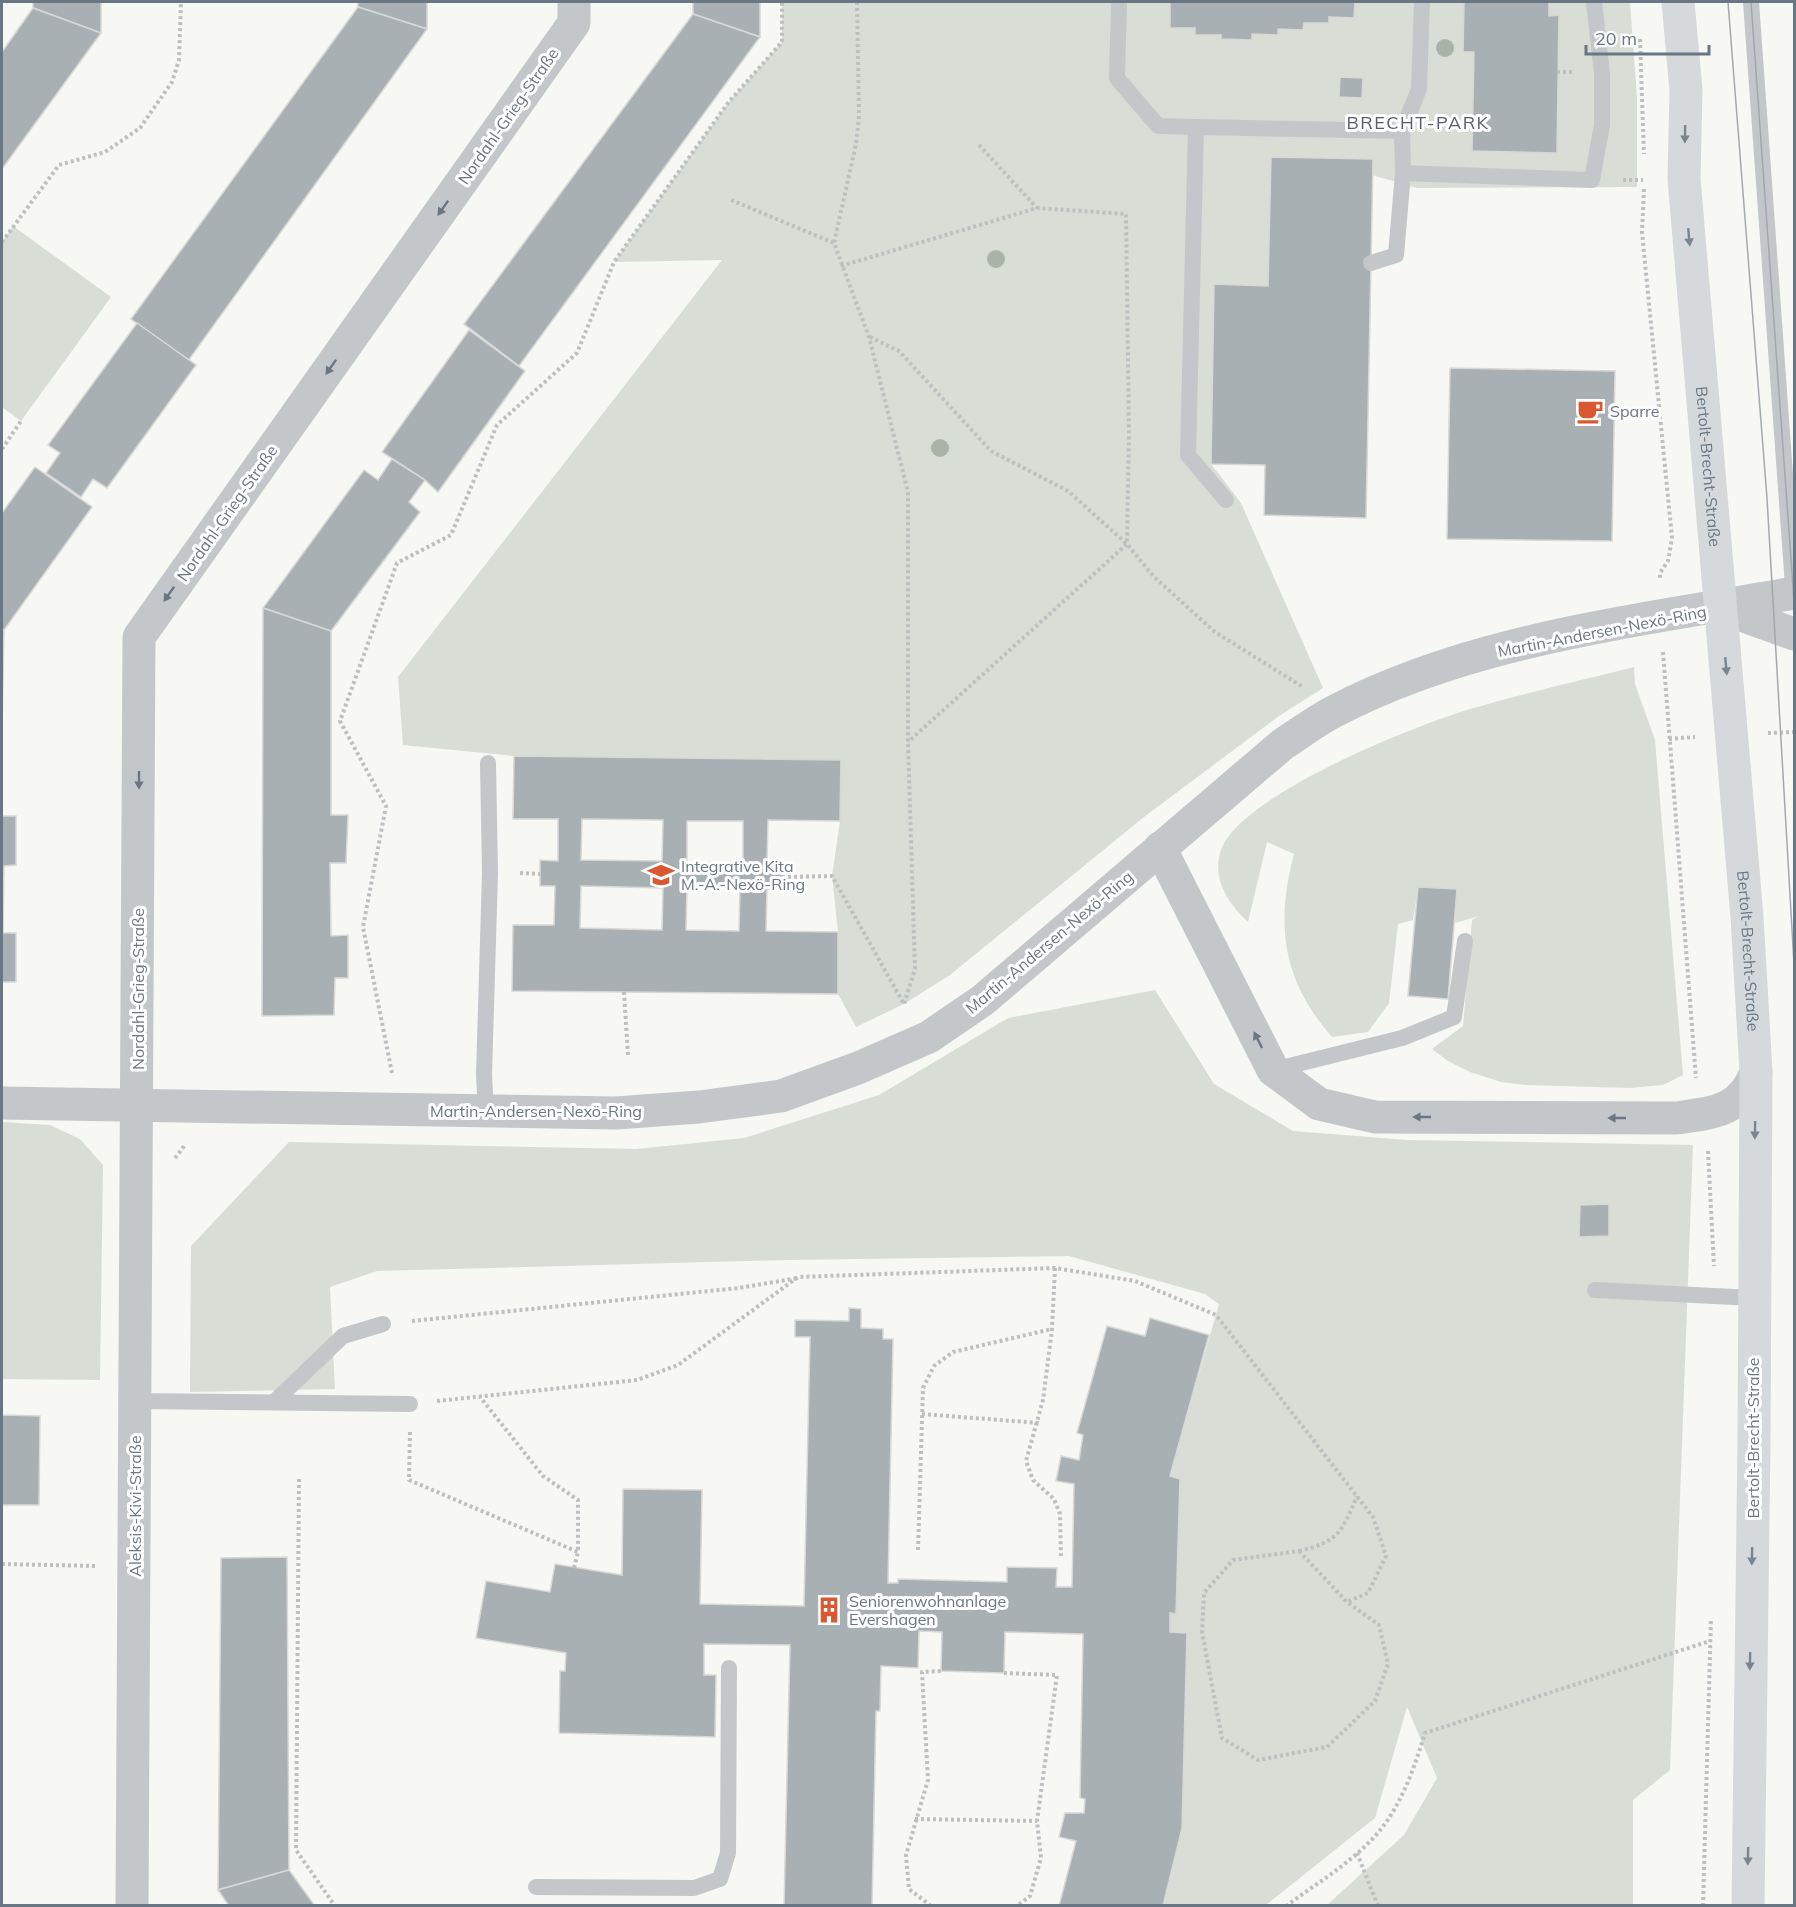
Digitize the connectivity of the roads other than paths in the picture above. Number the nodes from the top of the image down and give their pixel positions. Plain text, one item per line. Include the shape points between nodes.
1 (574, 2) edge
2 (1119, 2) edge
3 (1422, 2) edge
4 (1594, 2) edge
5 (1678, 2) edge
6 (1751, 2) edge
7 (1196, 127) junction
8 (1402, 131) junction
9 (1403, 173) junction
10 (1371, 263) dead end
11 (1226, 500) dead end
12 (1794, 593) edge
13 (1794, 601) edge
14 (1720, 607) junction
15 (1794, 634) edge
16 (488, 763) dead end
17 (1160, 848) junction
18 (1465, 941) dead end
19 (1273, 1070) junction
20 (1756, 1072) junction
21 (2, 1103) edge
22 (138, 1107) junction
23 (486, 1112) junction
24 (1595, 1290) dead end
25 (1754, 1298) junction
26 (383, 1324) road end
27 (135, 1401) junction
28 (274, 1402) junction
29 (410, 1404) road end
30 (729, 1668) dead end
31 (536, 1887) dead end
32 (132, 1905) edge
33 (1748, 1905) edge

1 -> 22 street, Nordahl-Grieg-Straße via 574,23 139,637
2 - 7 lane via 1117,78 1158,126
3 - 8 lane via 1419,89
4 - 9 lane via 1602,72 1602,125 1592,180
5 -> 14 main road, Bertolt-Brecht-Straße via 1686,90 1684,178
6 - 12 lane
7 - 8 lane
7 - 11 lane via 1188,455
8 - 9 lane
9 - 10 lane via 1395,255
12 - 13 lane
12 - 14 street, Martin-Andersen-Nexö-Ring
14 - 15 street
14 - 17 street, Martin-Andersen-Nexö-Ring via 1519,645 1422,674 1334,711 1283,744
14 -> 20 main road, Bertolt-Brecht-Straße
16 - 23 lane
19 -> 17 street
17 - 23 street, Martin-Andersen-Nexö-Ring via 983,1000 929,1037 858,1068 781,1096 699,1107 616,1113
18 - 19 lane via 1454,1017 1402,1038
20 -> 19 street via 1742,1098 1727,1108 1676,1118 1375,1117 1319,1104
20 -> 25 main road, Bertolt-Brecht-Straße
21 - 22 street, Martin-Andersen-Nexö-Ring
22 - 23 street, Martin-Andersen-Nexö-Ring
22 - 27 street, Aleksis-Kivi-Straße
24 - 25 lane
25 -> 33 main road, Bertolt-Brecht-Straße
26 - 28 lane via 343,1336
27 - 28 lane
27 - 32 street, Aleksis-Kivi-Straße
28 - 29 lane
30 - 31 lane via 728,1853 720,1879 694,1888

